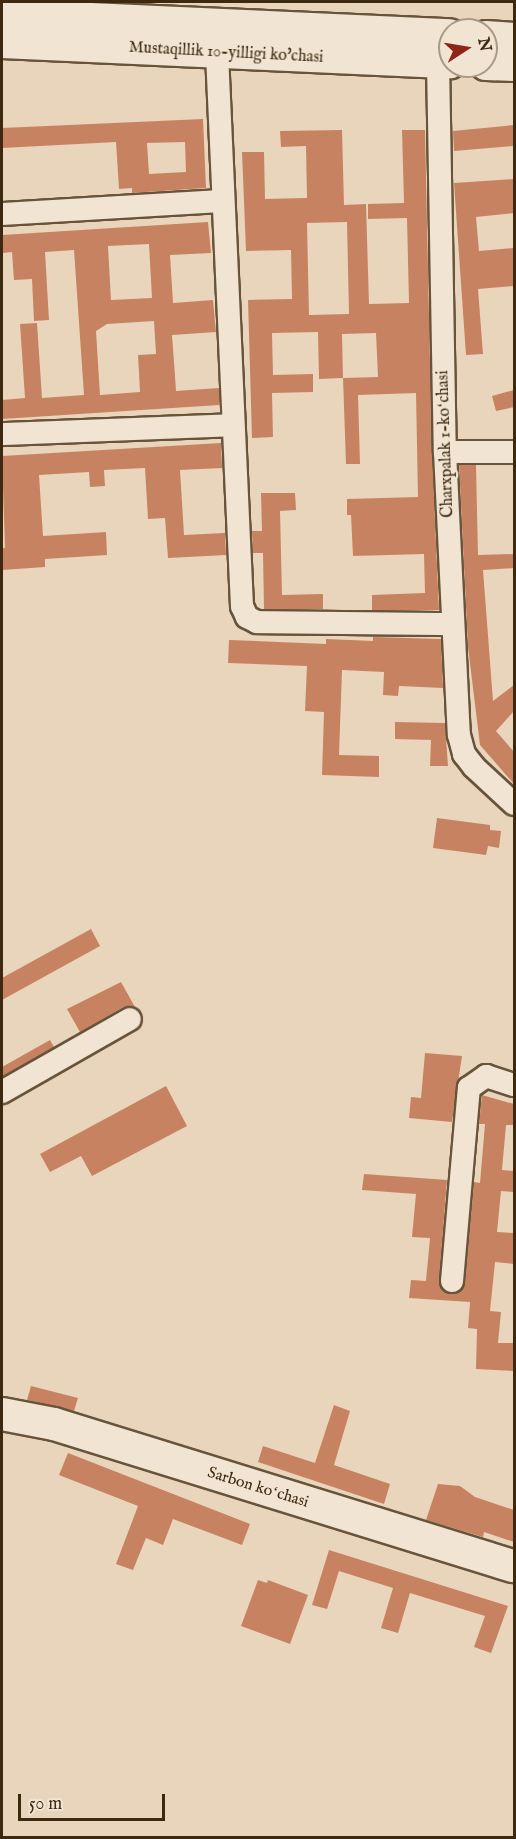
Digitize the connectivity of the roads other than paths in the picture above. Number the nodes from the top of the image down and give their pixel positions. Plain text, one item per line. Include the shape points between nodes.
1 (2, 15) edge
2 (498, 38) edge
3 (514, 39) edge
4 (2, 42) edge
5 (438, 52) edge
6 (438, 53) edge
7 (217, 54) junction
8 (498, 64) edge
9 (514, 65) edge
10 (446, 78) edge
11 (224, 201) junction
12 (2, 214) edge
13 (233, 424) junction
14 (2, 434) edge
15 (445, 452) junction
16 (514, 452) edge
17 (452, 624) junction
18 (514, 804) edge
19 (130, 1019) dead end
20 (514, 1085) edge
21 (2, 1092) edge
22 (452, 1281) dead end
23 (2, 1414) edge
24 (514, 1566) edge

1 - 5 main road, Mustaqillik 10-yilligi ko'chasi
2 - 3 main road
4 - 7 main road, Mustaqillik 10-yilligi ko'chasi
6 - 7 main road, Mustaqillik 10-yilligi ko'chasi
7 - 11 street
8 - 9 main road
10 - 15 street, Charxpalak 1-koʻchasi
11 - 12 street
11 - 13 street
13 - 14 street
13 - 17 street via 242,606 247,617 257,622
15 - 16 street
15 - 17 street, Charxpalak 1-koʻchasi
17 - 18 street, Charxpalak 1-koʻchasi via 464,754
19 - 21 street
20 - 22 street via 486,1076 469,1089
23 - 24 main road, Sarbon koʻchasi via 54,1424

